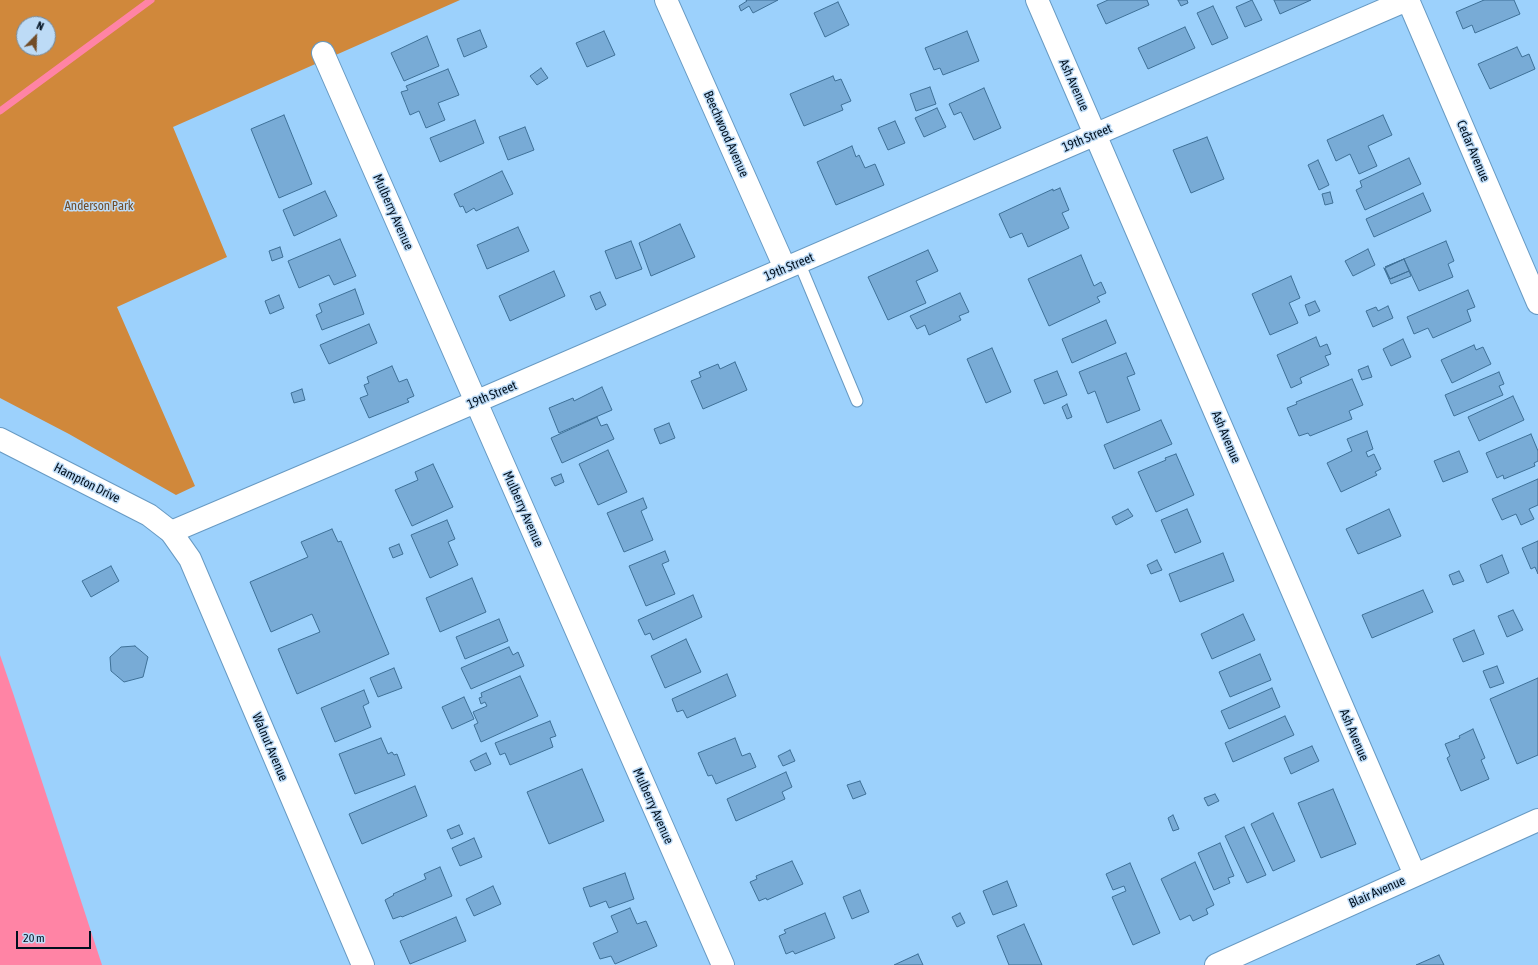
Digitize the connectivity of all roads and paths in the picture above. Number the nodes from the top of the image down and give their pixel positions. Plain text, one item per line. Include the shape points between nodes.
1 (666, 0) edge
2 (1036, 0) edge
3 (1408, 0) edge
4 (323, 53) dead end
5 (1095, 134) junction
6 (792, 265) junction
7 (1538, 303) edge
8 (857, 401) dead end
9 (476, 402) junction
10 (0, 439) edge
11 (171, 532) junction
12 (1538, 820) edge
13 (1415, 875) junction
14 (363, 965) edge
15 (723, 965) edge
16 (1216, 965) edge

1 - 6 street, Beechwood Avenue
2 - 5 street, Ash Avenue
3 - 5 street, 19th Street
3 - 7 street, Cedar Avenue
4 - 9 street, Mulberry Avenue
5 - 6 street, 19th Street
5 - 13 street, Ash Avenue
6 - 8 lane, Beechwood Avenue
6 - 9 street, 19th Street
9 - 11 street, 19th Street
9 - 15 street, Mulberry Avenue
10 - 11 street, Hampton Drive via 149,515
11 - 14 street, Walnut Avenue via 190,559
12 - 13 street, Blair Avenue
13 - 16 street, Blair Avenue

